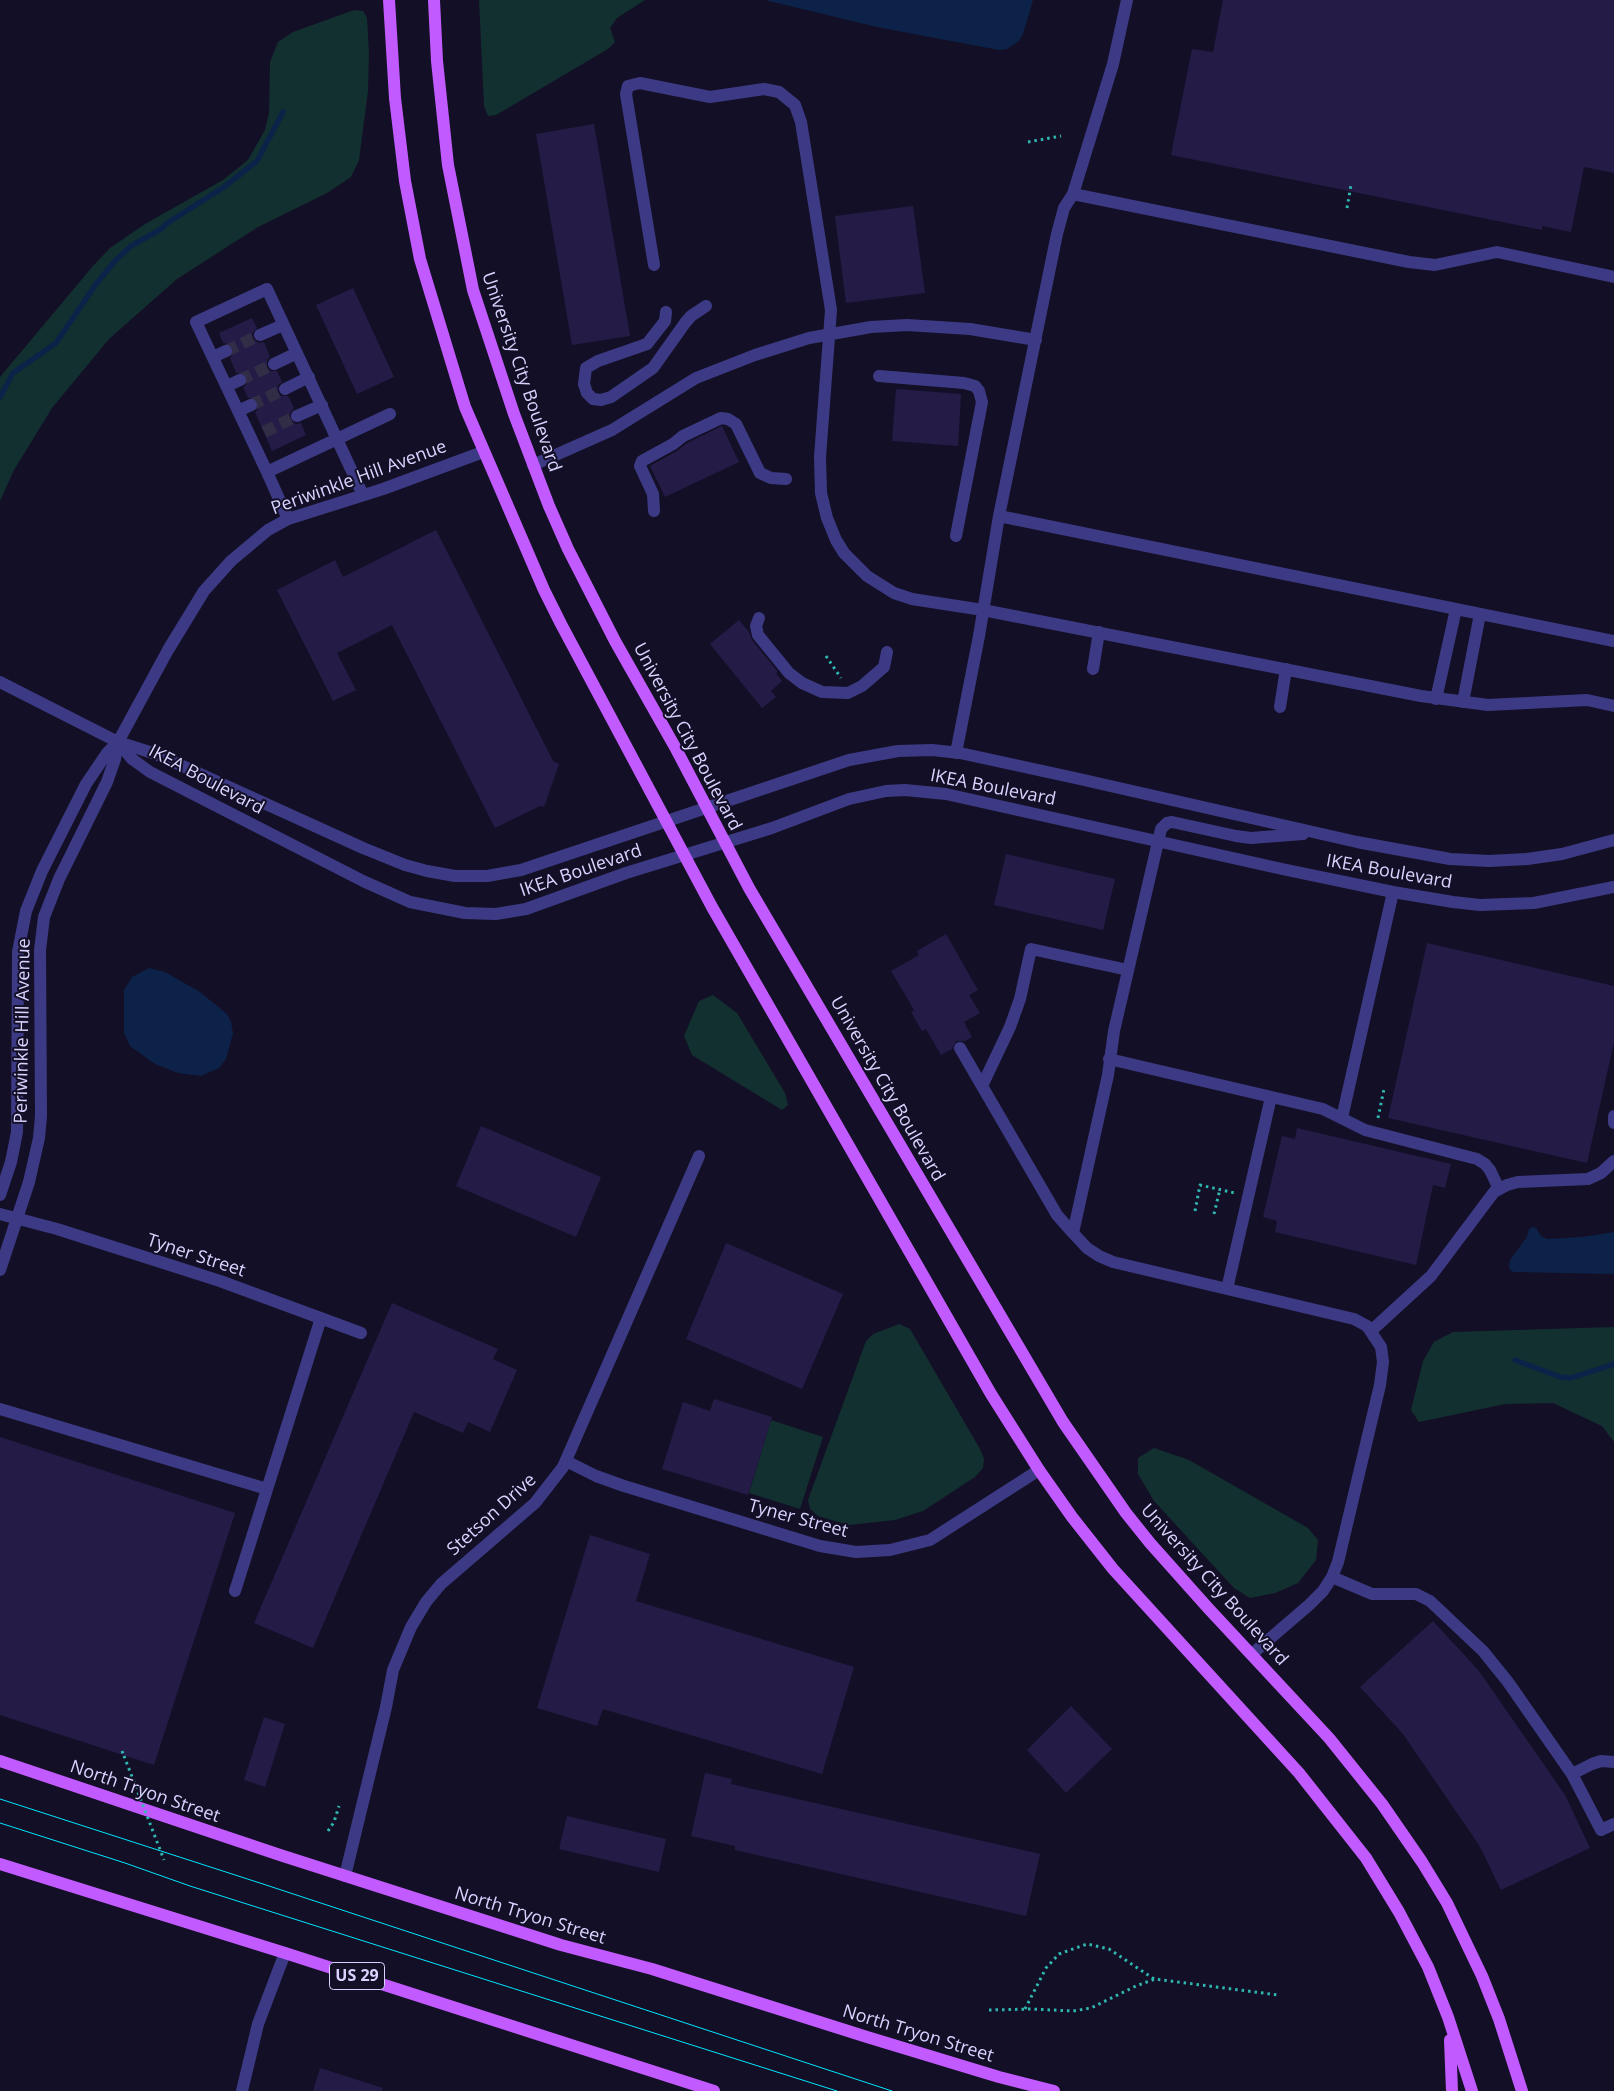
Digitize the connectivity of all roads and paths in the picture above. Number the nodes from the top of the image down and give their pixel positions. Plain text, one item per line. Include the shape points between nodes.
1 (389, 0) edge
2 (434, 0) edge
3 (1127, 0) edge
4 (1061, 136) dead end
5 (1028, 142) dead end
6 (1351, 185) dead end
7 (1073, 194) junction
8 (1347, 208) dead end
9 (654, 265) dead end
10 (1614, 277) edge
11 (706, 306) dead end
12 (666, 312) dead end
13 (283, 325) junction
14 (830, 334) junction
15 (260, 335) tunnel mouth
16 (1036, 340) junction
17 (226, 351) tunnel mouth
18 (297, 353) junction
19 (213, 357) junction
20 (274, 364) tunnel mouth
21 (879, 376) dead end
22 (309, 378) junction
23 (240, 380) tunnel mouth
24 (227, 386) junction
25 (285, 389) tunnel mouth
26 (251, 405) tunnel mouth
27 (322, 405) junction
28 (238, 411) junction
29 (390, 414) dead end
30 (298, 416) tunnel mouth
31 (264, 432) tunnel mouth
32 (252, 438) junction
33 (338, 439) junction
34 (483, 452) junction
35 (533, 465) junction
36 (268, 472) junction
37 (786, 479) dead end
38 (363, 495) junction
39 (654, 511) dead end
40 (999, 516) junction
41 (288, 519) junction
42 (956, 536) dead end
43 (1456, 609) junction
44 (983, 610) junction
45 (1480, 614) junction
46 (759, 618) dead end
47 (1099, 632) junction
48 (1614, 641) edge
49 (887, 652) dead end
50 (826, 656) dead end
51 (1093, 669) dead end
52 (1286, 669) junction
53 (842, 678) dead end
54 (0, 682) edge
55 (1436, 699) junction
56 (1463, 702) junction
57 (1614, 706) edge
58 (1280, 707) dead end
59 (118, 742) junction
60 (956, 753) junction
61 (706, 807) junction
62 (666, 820) junction
63 (1318, 834) junction
64 (1614, 840) edge
65 (1158, 842) junction
66 (725, 843) junction
67 (685, 856) junction
68 (1614, 887) edge
69 (1393, 892) junction
70 (1128, 970) junction
71 (960, 1048) dead end
72 (1109, 1059) junction
73 (982, 1086) junction
74 (1384, 1089) dead end
75 (1271, 1097) junction
76 (1614, 1116) edge
77 (1342, 1118) junction
78 (1377, 1121) dead end
79 (1614, 1123) edge
80 (699, 1156) dead end
81 (1614, 1161) edge
82 (1220, 1189) junction
83 (1499, 1189) junction
84 (0, 1195) edge
85 (1249, 1196) junction
86 (1195, 1211) dead end
87 (0, 1214) edge
88 (1214, 1214) dead end
89 (16, 1219) junction
90 (1073, 1234) junction
91 (0, 1270) edge
92 (1227, 1289) junction
93 (321, 1318) junction
94 (1371, 1331) junction
95 (361, 1333) dead end
96 (0, 1409) edge
97 (566, 1461) junction
98 (1039, 1470) junction
99 (267, 1489) junction
100 (1332, 1577) junction
101 (235, 1592) dead end
102 (1252, 1654) junction
103 (122, 1751) dead end
104 (0, 1762) edge
105 (1614, 1762) edge
106 (1572, 1774) junction
107 (339, 1806) dead end
108 (1614, 1824) edge
109 (328, 1831) dead end
110 (164, 1860) dead end
111 (0, 1864) edge
112 (345, 1876) junction
113 (285, 1953) junction
114 (1154, 1979) junction
115 (1278, 1995) dead end
116 (1025, 2009) junction
117 (989, 2010) dead end
118 (1448, 2017) junction
119 (242, 2091) edge
120 (714, 2091) edge
121 (1054, 2091) edge
122 (1452, 2091) edge
123 (1472, 2091) edge
124 (1522, 2091) edge

1 - 34 main road via 395,98 405,181 420,260 448,356
2 - 35 main road, University City Boulevard via 447,156 460,234 473,290
3 - 7 street via 1114,64
4 - 5 path
6 - 8 path
7 - 10 street via 1428,265 1497,252
7 - 16 street via 1064,208 1057,234
9 - 14 street via 626,94 628,86 640,82 710,98 764,89 779,92 795,105 801,122 831,310
11 - 12 street via 685,322 653,368 610,397 593,399 584,384 586,368 647,344 665,322
13 - 15 street
13 - 18 street
13 - 19 street via 266,289 196,322
14 - 16 street via 907,324 970,329
14 - 35 street via 784,345 696,378 612,430
14 - 44 street via 820,475 823,508 836,540 867,576 894,593 927,602
16 - 40 street
17 - 19 street
18 - 20 street
18 - 22 street
19 - 24 street
21 - 42 street via 964,382 979,391 982,402
22 - 25 street
22 - 27 street
23 - 24 street
24 - 28 street
26 - 28 street
27 - 30 street
27 - 33 street
28 - 32 street
29 - 33 street
31 - 32 street
32 - 36 street
33 - 36 street
33 - 38 street
34 - 38 street, Periwinkle Hill Avenue
34 - 62 main road via 544,590
35 - 61 main road, University City Boulevard via 586,584
36 - 41 street
37 - 39 street via 760,473 736,424 721,418 642,461 640,466 653,494
38 - 41 street, Periwinkle Hill Avenue
40 - 43 street
40 - 44 street
41 - 59 street, Periwinkle Hill Avenue via 249,544 204,592
43 - 45 street
43 - 55 street
44 - 47 street
44 - 60 street
45 - 48 street
45 - 56 street
46 - 49 street via 756,626 758,635 789,673 822,692 848,693 862,686 884,667
47 - 51 street
47 - 52 street
50 - 53 path
52 - 55 street
52 - 58 street
54 - 59 street, IKEA Boulevard
55 - 56 street
56 - 57 street via 1506,704 1580,699
59 - 62 street, IKEA Boulevard via 156,754 385,857 441,874 487,876 521,870
59 - 67 street, IKEA Boulevard via 132,759 150,772 193,796 384,891 442,910 496,914 526,909 626,873
59 - 84 street, Periwinkle Hill Avenue via 86,784 26,910 17,967 17,1132
59 - 89 street, Periwinkle Hill Avenue via 107,782 44,917 40,950 40,1128 37,1151
60 - 61 street, IKEA Boulevard via 898,751 864,756
60 - 63 street, IKEA Boulevard
61 - 62 street, IKEA Boulevard
61 - 66 main road, University City Boulevard
62 - 67 main road
63 - 64 street, IKEA Boulevard via 1432,857 1489,861 1554,855
63 - 65 street via 1251,838 1172,822 1163,826
65 - 66 street, IKEA Boulevard via 946,794 905,790 849,800
65 - 69 street, IKEA Boulevard
65 - 70 street
66 - 67 street, IKEA Boulevard
66 - 102 main road, University City Boulevard via 1063,1422 1150,1543
67 - 98 main road via 991,1394
68 - 69 street, IKEA Boulevard via 1512,905 1480,905
69 - 77 street
70 - 72 street
70 - 73 street via 1031,949 1010,1027
71 - 73 street
72 - 75 street
72 - 90 street
73 - 90 street via 1057,1215
74 - 78 path
75 - 77 street via 1323,1109
75 - 85 street
76 - 79 street
77 - 83 street via 1365,1130 1477,1159 1485,1164
80 - 97 street, Stetson Drive
81 - 83 street via 1588,1179 1518,1182
82 - 85 path
82 - 86 path via 1200,1185
82 - 88 path
83 - 94 street via 1491,1195 1431,1276
85 - 92 street
87 - 89 street, Tyner Street
89 - 91 street, Periwinkle Hill Avenue
89 - 93 street, Tyner Street via 220,1281
90 - 92 street via 1087,1248 1113,1262
92 - 94 street via 1347,1316 1362,1322
93 - 95 street, Tyner Street
93 - 99 street
94 - 100 street via 1383,1354 1383,1370
96 - 99 street
97 - 98 street, Tyner Street via 614,1483 746,1524 820,1546 869,1552 908,1547 930,1540
97 - 112 street, Stetson Drive via 535,1504 441,1584 411,1627 393,1670
98 - 118 main road via 1113,1569 1299,1773 1366,1858 1411,1933
99 - 101 street
100 - 102 street via 1323,1591
100 - 106 street via 1372,1594 1416,1594 1430,1601 1494,1662
102 - 124 main road, University City Boulevard via 1359,1774 1422,1862 1447,1903 1482,1976
103 - 110 path, bridge
104 - 112 main road, North Tryon Street
105 - 106 street via 1601,1761
106 - 108 street via 1601,1830
107 - 109 path
111 - 113 main road, US 29
112 - 121 main road, North Tryon Street via 561,1945 652,1968 867,2037
113 - 119 street via 258,2024
113 - 120 main road, US 29
114 - 115 path
114 - 116 path via 1091,2008 1073,2012
114 - 116 path via 1109,1949 1087,1944 1059,1954 1046,1968
116 - 117 path
118 - 122 main road
118 - 123 main road

